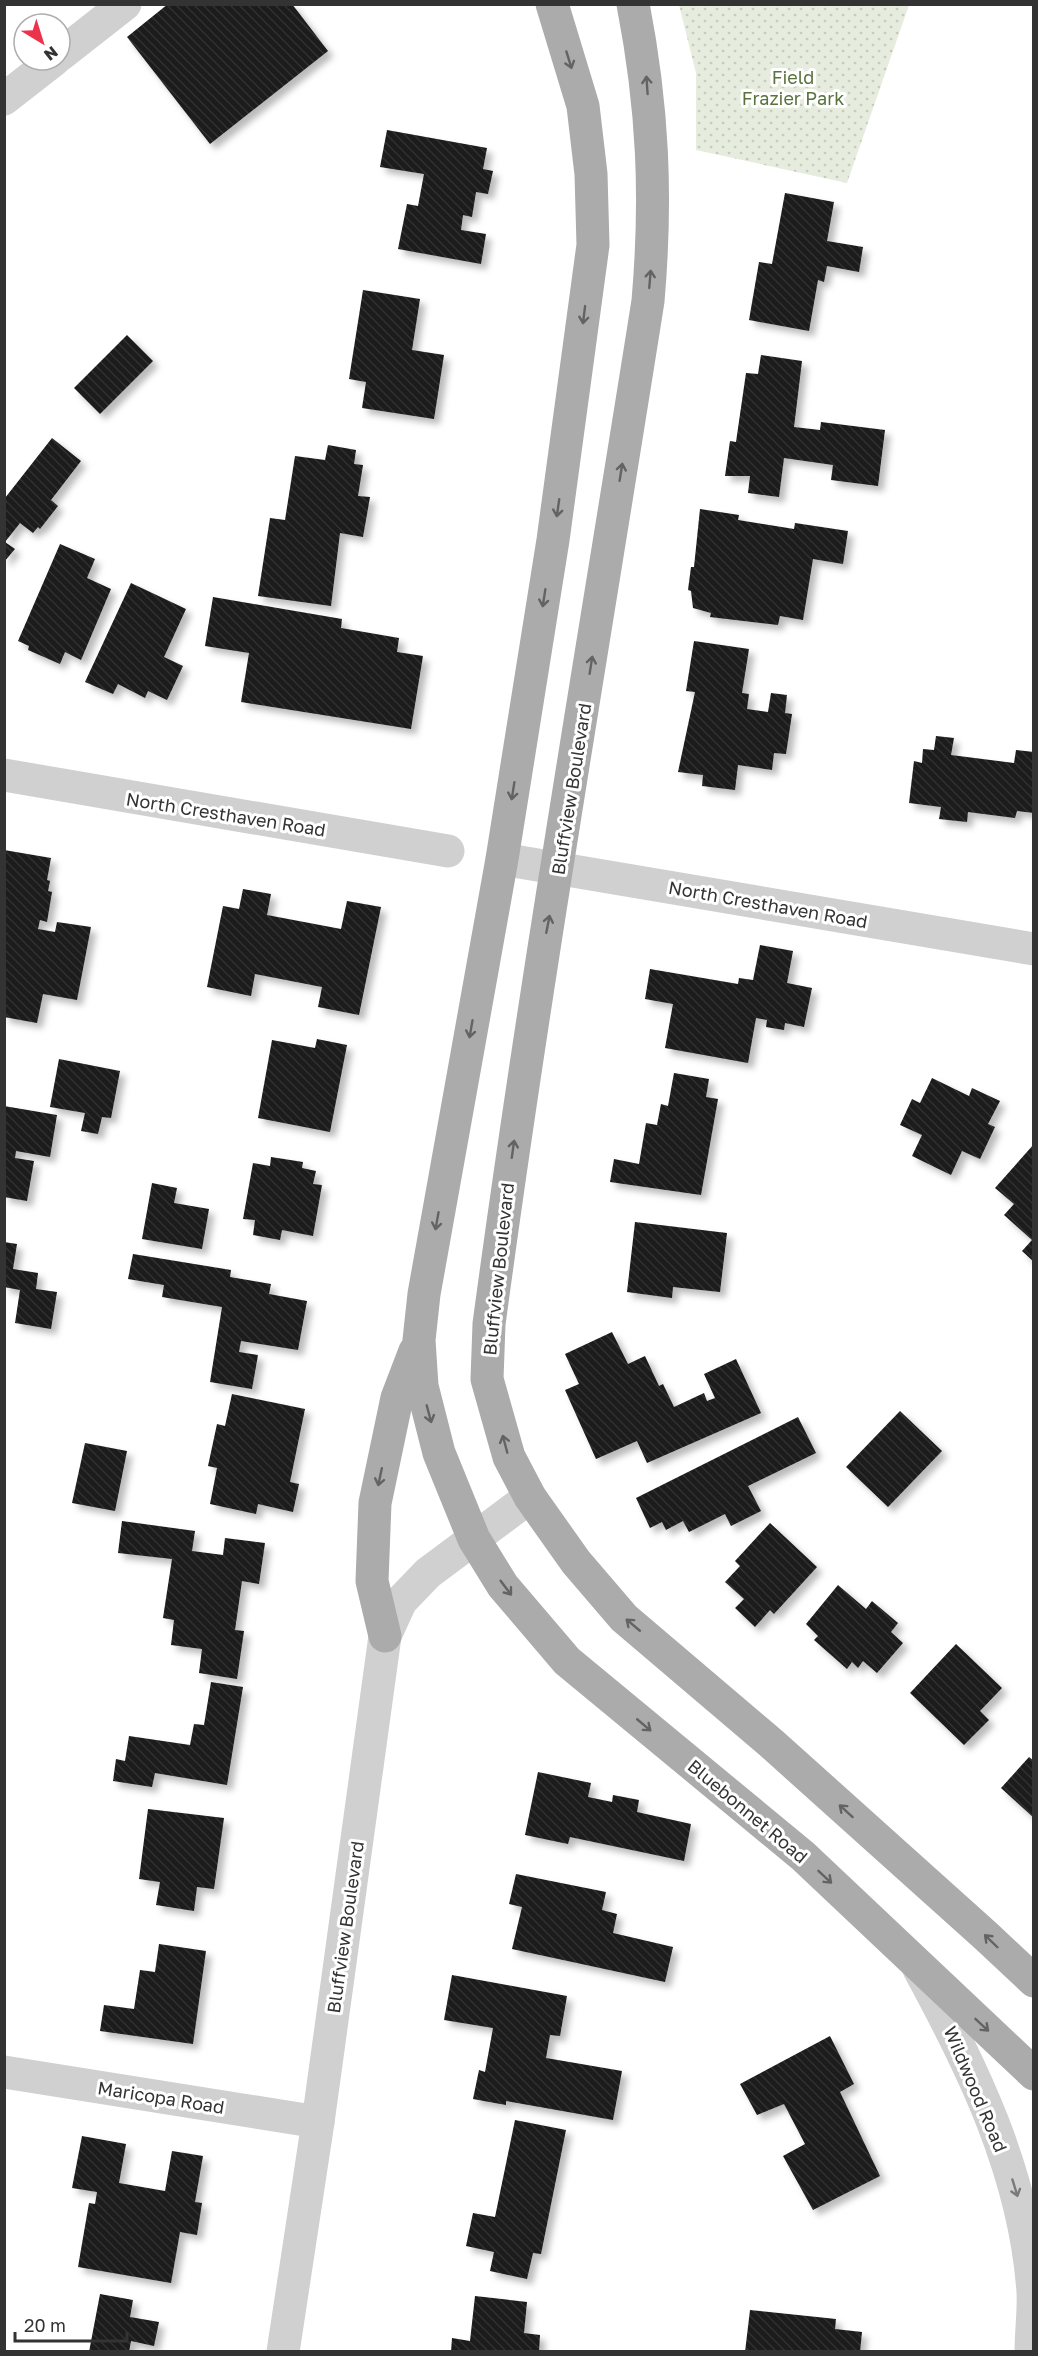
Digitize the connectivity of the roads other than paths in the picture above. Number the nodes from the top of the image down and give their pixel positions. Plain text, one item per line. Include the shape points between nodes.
1 (125, 4) edge
2 (552, 4) edge
3 (633, 4) edge
4 (72, 46) edge
5 (39, 72) edge
6 (4, 99) edge
7 (4, 775) edge
8 (448, 851) dead end
9 (502, 860) junction
10 (559, 868) junction
11 (995, 944) junction
12 (1034, 949) edge
13 (1034, 961) edge
14 (419, 1341) junction
15 (530, 1497) junction
16 (474, 1539) junction
17 (385, 1636) junction
18 (915, 1962) junction
19 (1034, 1981) edge
20 (4, 2072) edge
21 (1034, 2074) edge
22 (318, 2122) junction
23 (1033, 2292) edge
24 (283, 2352) edge
25 (1031, 2352) edge

1 - 4 street
2 -> 9 main road via 583,106 591,174 593,245 556,518
10 -> 3 main road, Bluffview Boulevard via 648,301 654,230 646,71
5 - 6 street
7 - 8 street, North Cresthaven Road
9 - 10 street, North Cresthaven Road
9 -> 14 main road via 424,1294
10 - 11 street, North Cresthaven Road
15 -> 10 main road, Bluffview Boulevard via 509,1457 487,1379 489,1324 537,980
11 - 12 street, North Cresthaven Road
11 - 13 street
14 -> 16 main road via 422,1386 440,1453
14 -> 17 main road via 397,1398 375,1503 372,1581
15 - 16 street, Bluffview Boulevard
19 -> 15 main road via 771,1743 624,1618 576,1562
16 - 17 street, Bluffview Boulevard via 428,1573 401,1601
16 -> 18 main road, Bluebonnet Road via 503,1586 567,1661 803,1856
17 - 22 street, Bluffview Boulevard
18 -> 21 main road, Bluebonnet Road
18 -> 23 street, Wildwood Road via 963,2049 994,2123 1017,2197
20 - 22 street, Maricopa Road
22 - 24 street, Bluffview Boulevard
23 - 25 street, Wildwood Road

